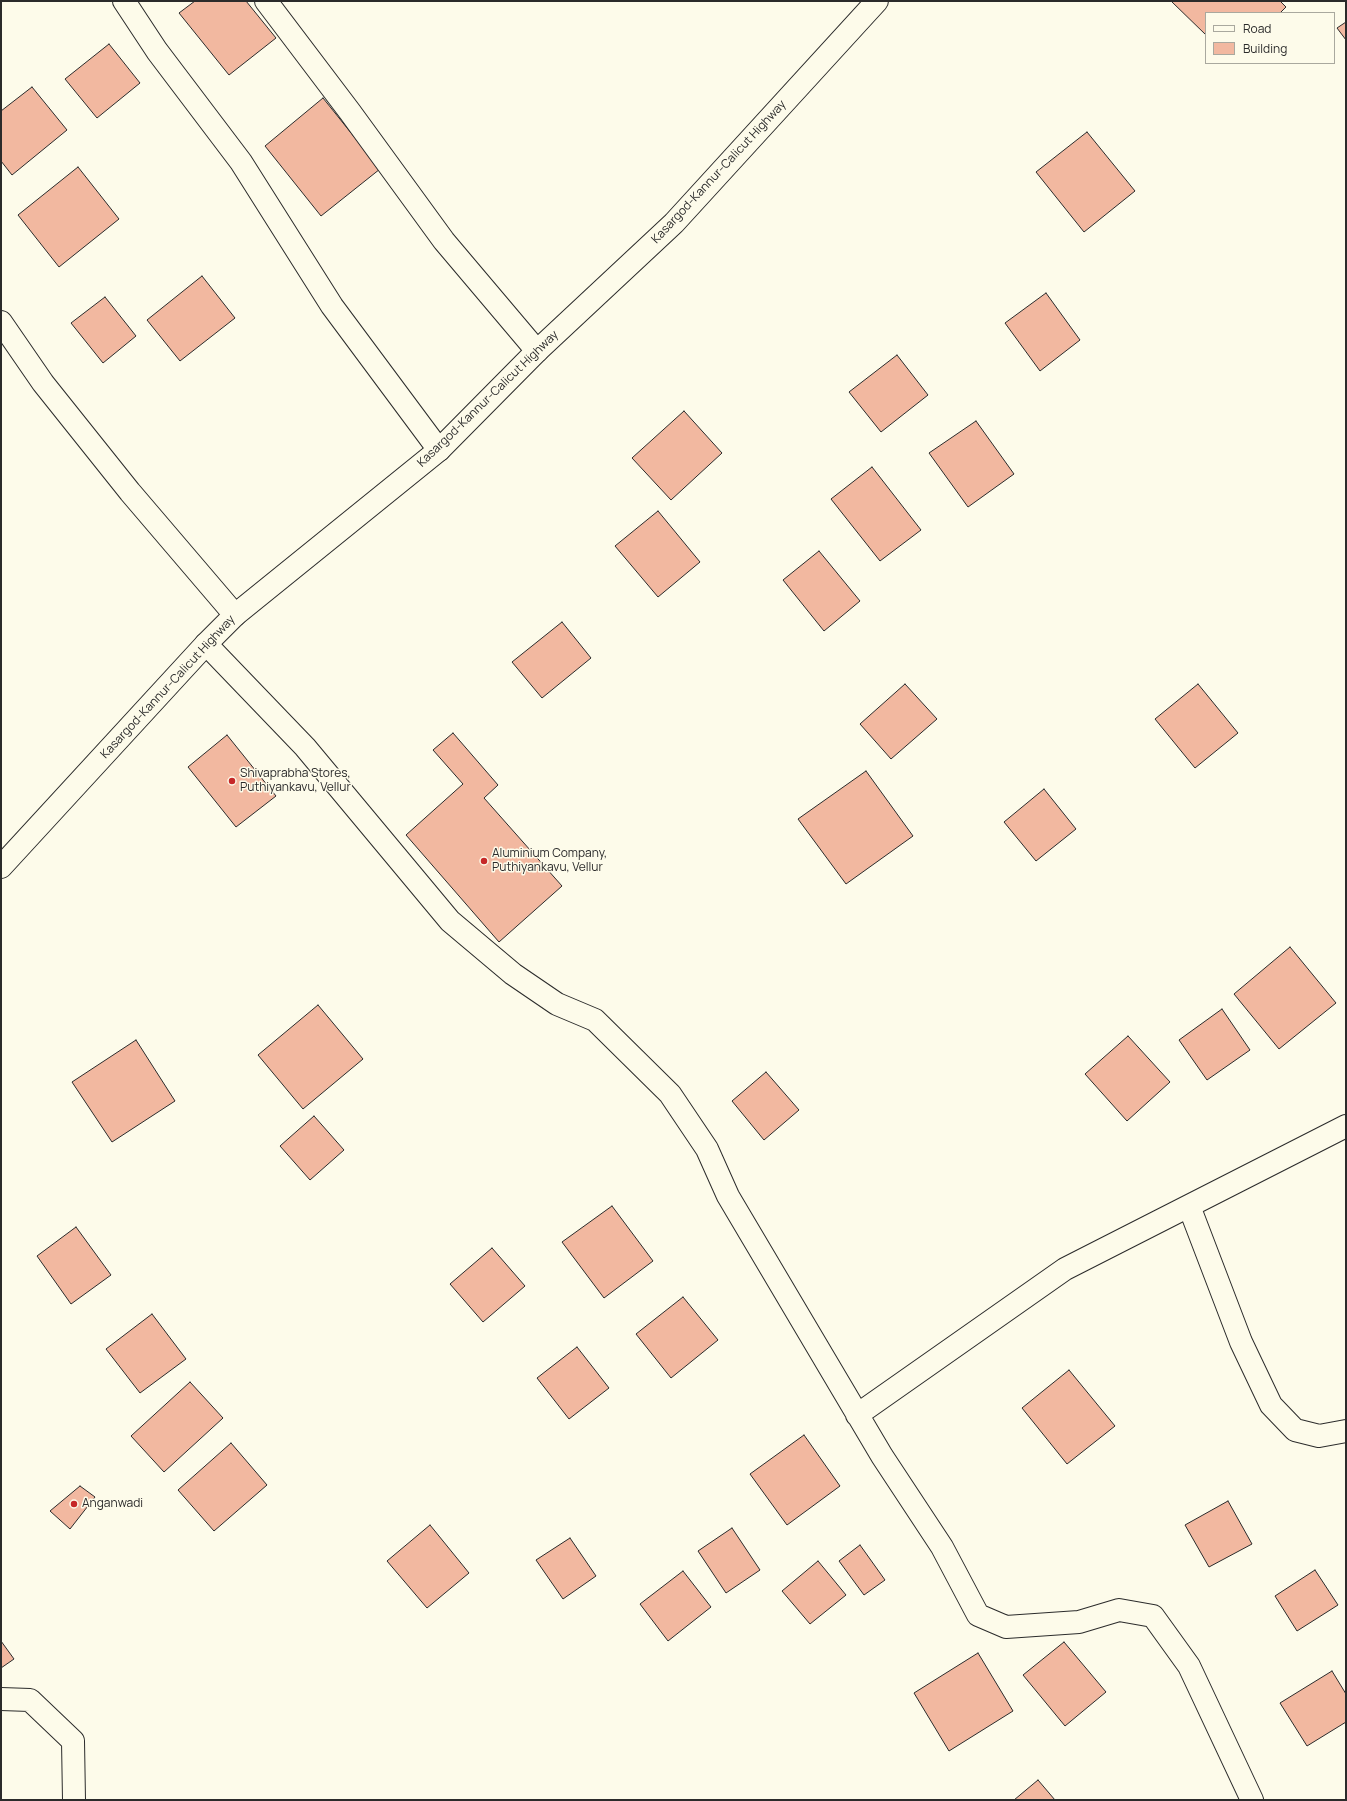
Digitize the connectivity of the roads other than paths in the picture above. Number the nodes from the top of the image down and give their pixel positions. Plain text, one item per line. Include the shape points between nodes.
1 (124, 1) edge
2 (266, 1) edge
3 (877, 1) edge
4 (1, 322) edge
5 (537, 351) junction
6 (439, 450) junction
7 (235, 615) junction
8 (206, 644) junction
9 (1, 867) edge
10 (1346, 1126) edge
11 (1189, 1206) junction
12 (857, 1415) junction
13 (1346, 1431) edge
14 (1, 1699) edge
15 (74, 1800) edge
16 (1252, 1800) edge

1 - 6 main road via 157,51 242,162 332,306
2 - 5 main road via 444,241
3 - 5 main road, Kasargod-Kannur-Calicut Highway via 674,223
4 - 7 main road via 43,383 130,492
5 - 6 main road, Kasargod-Kannur-Calicut Highway
6 - 7 main road, Kasargod-Kannur-Calicut Highway
7 - 8 main road, Kasargod-Kannur-Calicut Highway
8 - 9 main road, Kasargod-Kannur-Calicut Highway
8 - 12 main road via 305,747 450,921 513,974 557,1004 595,1020 670,1094 707,1149 728,1196
10 - 11 main road
11 - 12 main road via 1065,1269
11 - 13 main road via 1242,1342 1271,1405 1295,1430 1319,1436
12 - 16 main road via 942,1547 978,1615 1006,1627 1079,1622 1119,1610 1153,1616 1189,1666
14 - 15 main road via 30,1700 73,1741

